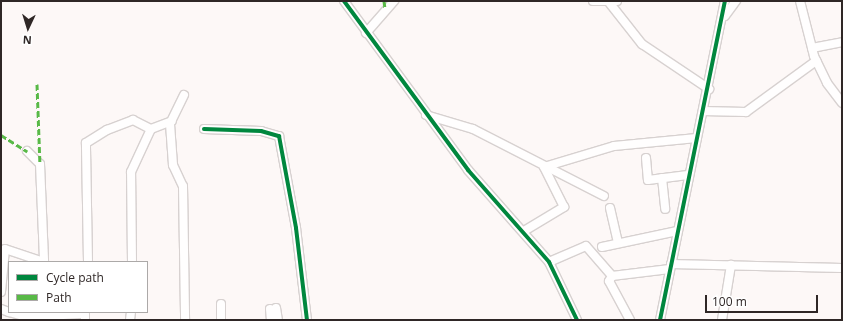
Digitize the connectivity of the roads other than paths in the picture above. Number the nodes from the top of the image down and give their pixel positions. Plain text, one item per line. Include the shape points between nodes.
1 (344, 1) edge
2 (394, 1) edge
3 (593, 1) edge
4 (726, 1) edge
5 (736, 1) edge
6 (800, 1) edge
7 (612, 2) edge
8 (724, 18) junction
9 (366, 33) junction
10 (842, 42) edge
11 (812, 48) junction
12 (816, 61) junction
13 (709, 89) junction
14 (184, 95) dead end
15 (842, 103) edge
16 (704, 111) junction
17 (426, 115) junction
18 (172, 121) junction
19 (151, 129) junction
20 (204, 129) dead end
21 (697, 138) junction
22 (27, 151) dead end
23 (646, 158) dead end
24 (544, 167) junction
25 (688, 175) junction
26 (662, 178) junction
27 (604, 196) dead end
28 (610, 208) dead end
29 (664, 209) dead end
30 (524, 231) junction
31 (677, 231) junction
32 (618, 243) junction
33 (602, 247) dead end
34 (41, 261) edge
35 (44, 261) edge
36 (88, 261) edge
37 (132, 261) edge
38 (549, 262) junction
39 (731, 265) junction
40 (670, 266) junction
41 (842, 268) edge
42 (612, 276) junction
43 (1, 292) edge
44 (221, 304) dead end
45 (12, 313) edge
46 (68, 313) edge
47 (86, 316) edge
48 (185, 320) edge
49 (221, 320) edge
50 (271, 320) edge
51 (278, 320) edge
52 (306, 320) edge
53 (577, 320) edge
54 (630, 320) edge
55 (660, 320) edge
56 (722, 320) edge

1 - 9 street
2 - 9 street
3 - 7 street
4 - 8 street
5 - 8 street
6 - 11 street
7 - 13 street via 642,44
8 - 13 street
9 - 17 street
10 - 11 street
11 - 12 street
12 - 15 street
12 - 16 street via 746,112
13 - 16 street
14 - 18 street
16 - 21 street
17 - 24 street via 473,129
17 - 30 street
18 - 19 street
18 - 48 street via 173,165 183,186
19 - 36 street via 133,120 107,130 86,144
19 - 37 street via 132,172
20 - 52 street via 261,131 279,136 296,228
21 - 24 street via 614,146
21 - 25 street
22 - 35 street via 40,164
23 - 26 street via 648,180
24 - 27 street
24 - 30 street via 564,207
25 - 26 street
25 - 31 street
26 - 29 street
28 - 32 street
30 - 38 street
31 - 32 street
31 - 40 street
32 - 33 street
34 - 43 street via 5,249
38 - 42 street via 586,246
38 - 53 street
39 - 40 street
39 - 41 street
39 - 56 street
40 - 42 street
40 - 55 street
42 - 54 street via 609,280
44 - 49 street
45 - 46 street via 26,317
46 - 47 street
50 - 51 street via 273,309

